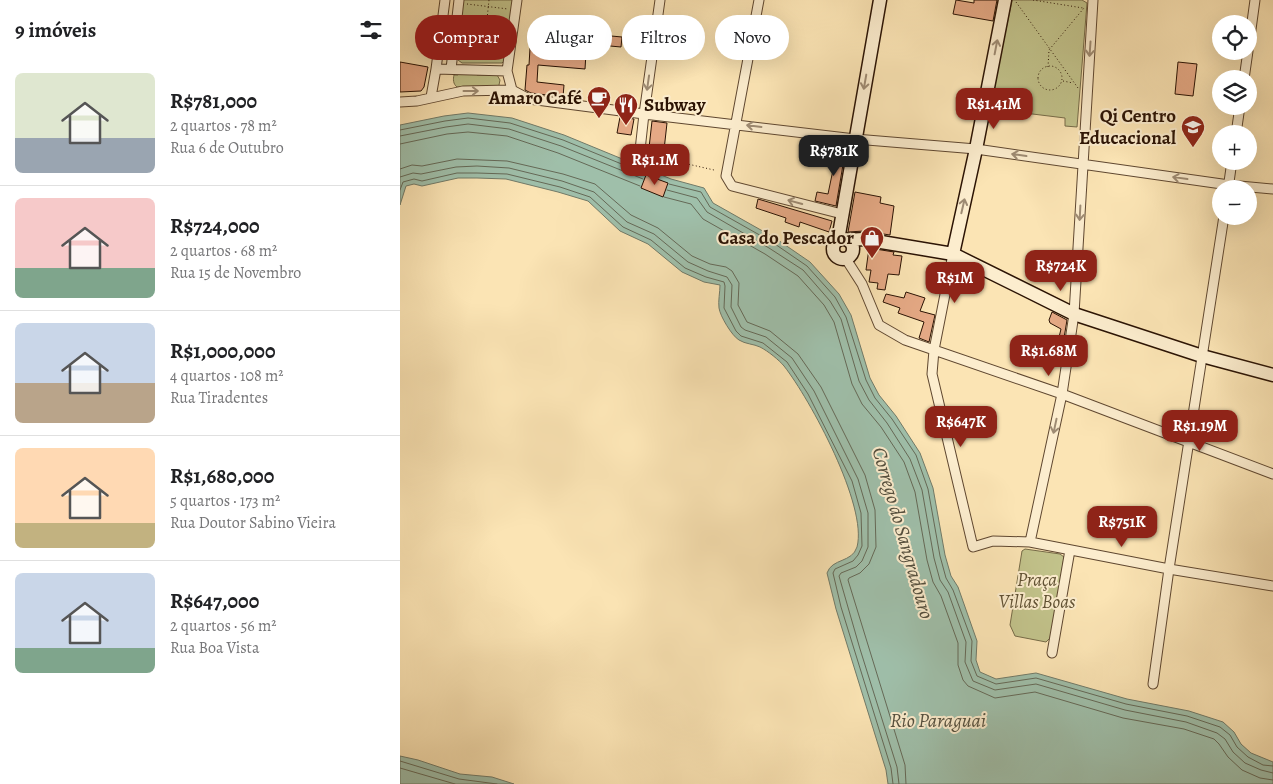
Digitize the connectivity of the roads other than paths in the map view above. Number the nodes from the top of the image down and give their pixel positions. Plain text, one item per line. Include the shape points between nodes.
1 (445, 0) edge
2 (459, 0) edge
3 (517, 0) edge
4 (660, 0) edge
5 (759, 0) edge
6 (880, 0) edge
7 (1005, 0) edge
8 (1255, 0) edge
9 (1090, 2) edge
10 (1253, 15) edge
11 (451, 69) junction
12 (436, 70) junction
13 (506, 71) junction
14 (512, 90) junction
15 (430, 97) junction
16 (400, 102) edge
17 (644, 114) junction
18 (734, 124) junction
19 (855, 139) junction
20 (976, 149) junction
21 (640, 150) road end
22 (1083, 164) junction
23 (1212, 184) edge
24 (1257, 188) edge
25 (1273, 189) edge
26 (842, 214) junction
27 (1223, 225) edge
28 (843, 240) junction
29 (953, 254) junction
30 (846, 259) joint
31 (1074, 314) junction
32 (934, 350) junction
33 (1202, 356) junction
34 (1273, 375) edge
35 (1062, 394) junction
36 (1189, 442) junction
37 (1273, 474) edge
38 (1030, 542) junction
39 (1070, 550) junction
40 (1169, 569) junction
41 (1273, 586) edge
42 (1052, 653) dead end
43 (1153, 684) dead end

1 - 12 street
2 - 11 street
3 - 13 street
4 -> 17 street
5 - 18 street
6 -> 19 street
20 -> 7 street
8 - 10 street
9 -> 22 street
11 - 12 street
11 - 13 street
12 - 15 street
13 - 14 street
15 -> 14 street via 463,91
14 - 17 street via 529,99
15 - 16 street
17 - 18 street
17 - 21 street
19 -> 18 street
26 -> 18 street via 732,186 726,176
19 - 20 street
19 - 26 street
22 -> 20 street
29 -> 20 street
23 -> 22 street
22 -> 31 street
24 - 25 street
26 - 28 street
27 - 33 street
28 - 29 street via 863,239
28 - 30 street via 853,245 853,252
29 - 31 street
29 - 32 street
30 - 32 street via 862,284 879,325 905,340
31 - 33 street
31 - 35 street
32 - 35 street
32 - 38 street via 932,374 936,396 973,547 993,541
33 - 34 street
33 - 36 street
35 - 36 street
35 -> 38 street
36 - 37 street
36 - 40 street
38 - 39 street
39 - 40 street
39 - 42 street
40 - 41 street
40 - 43 street

